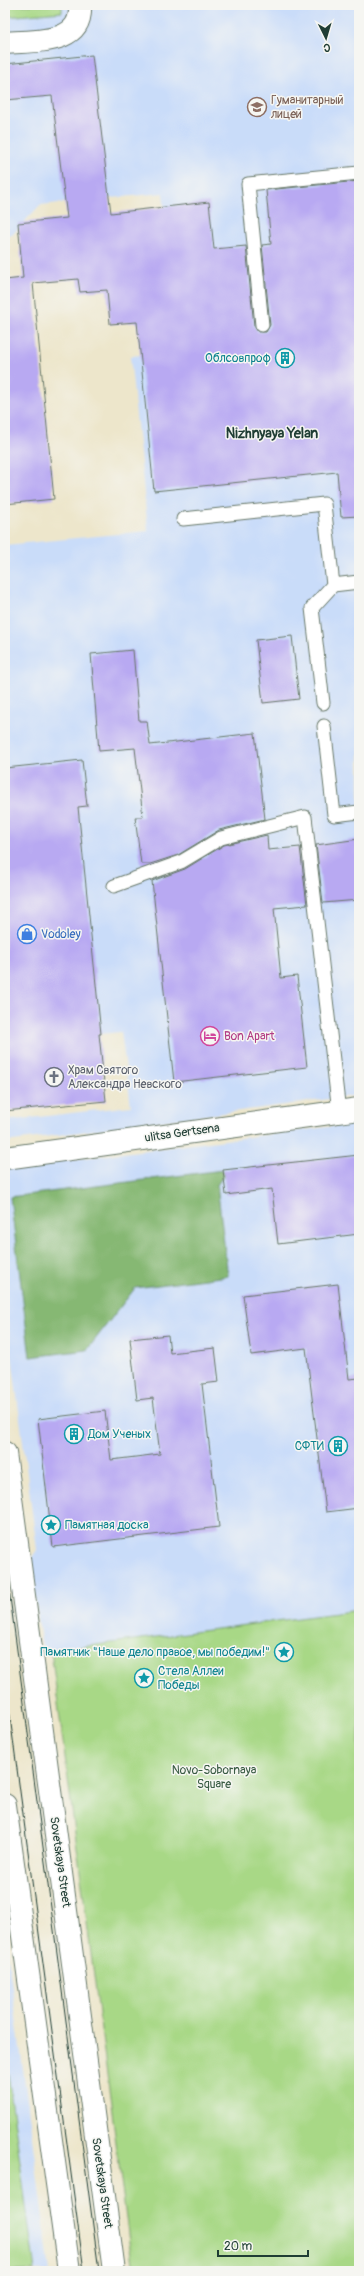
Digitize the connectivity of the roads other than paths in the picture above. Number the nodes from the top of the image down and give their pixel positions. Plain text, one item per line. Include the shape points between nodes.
1 (80, 5) edge
2 (5, 43) edge
3 (359, 173) edge
4 (262, 325) dead end
5 (183, 519) dead end
6 (359, 582) edge
7 (333, 585) junction
8 (323, 703) dead end
9 (324, 726) dead end
10 (359, 812) edge
11 (114, 886) dead end
12 (349, 1111) edge
13 (5, 1158) edge
14 (5, 1453) edge
15 (5, 1805) edge
16 (69, 2271) edge
17 (114, 2271) edge

1 - 2 street via 78,23 64,36
3 - 4 lane via 248,184
5 - 7 lane via 324,504
6 - 7 lane
7 - 8 lane via 312,608
9 - 10 lane via 334,815
11 - 12 lane via 181,862 221,838 305,817
12 - 13 street, ulitsa Gertsena
14 - 17 street, Sovetskaya Street
15 - 16 street

